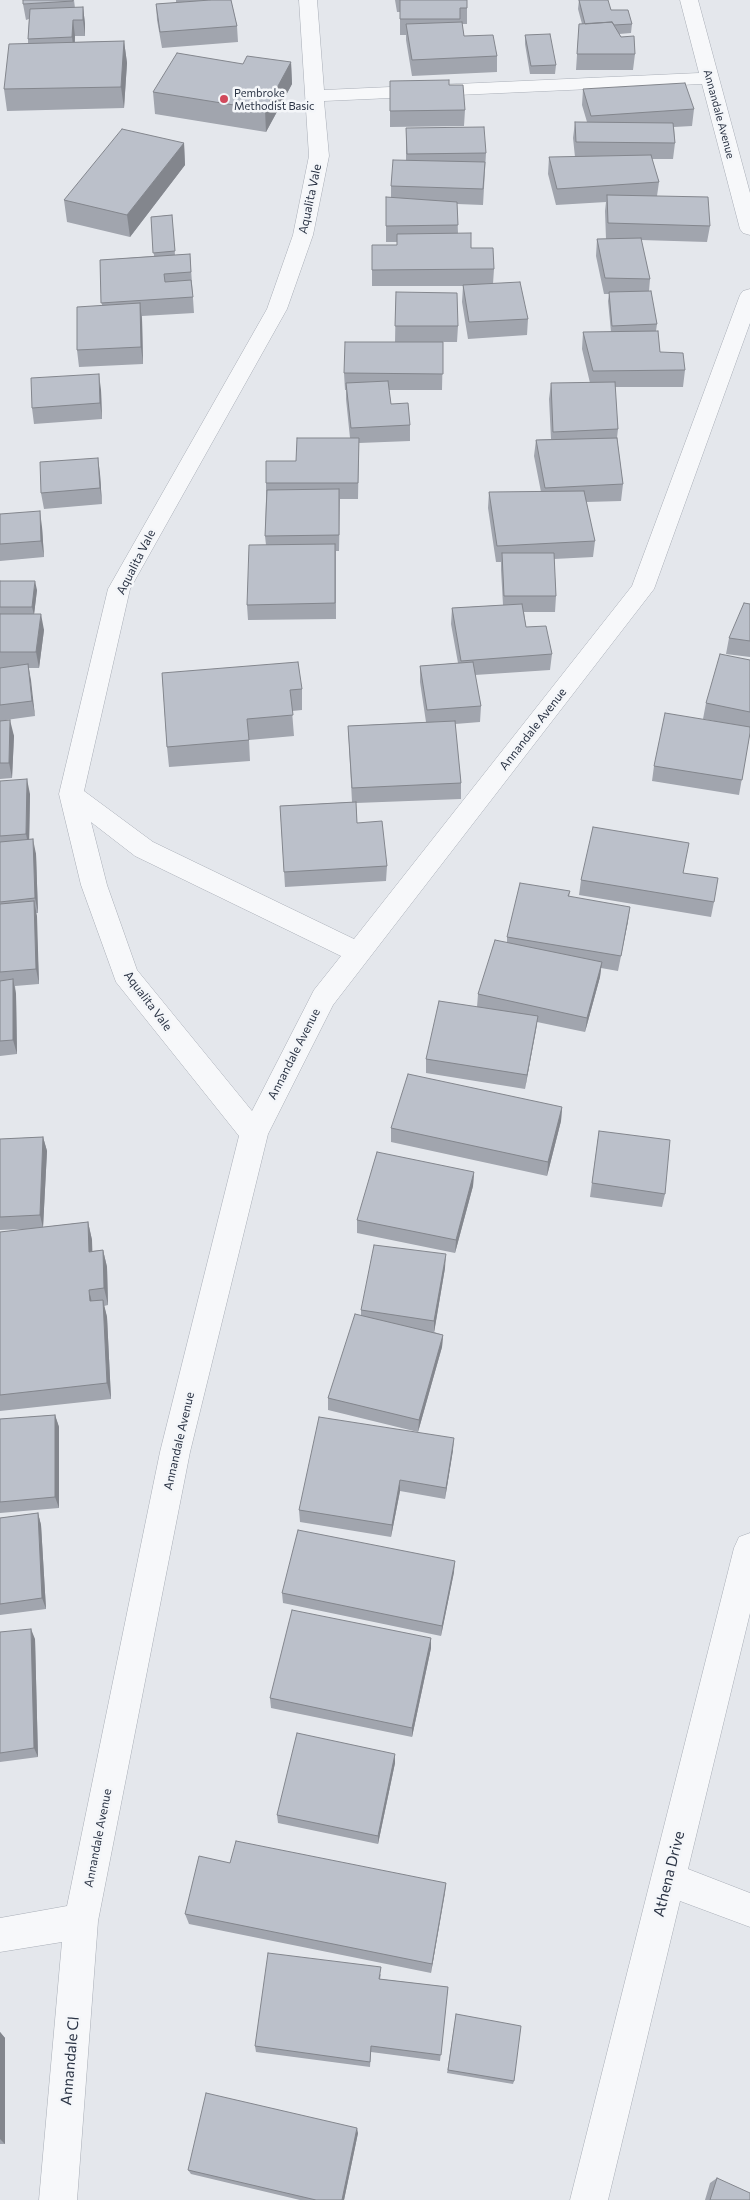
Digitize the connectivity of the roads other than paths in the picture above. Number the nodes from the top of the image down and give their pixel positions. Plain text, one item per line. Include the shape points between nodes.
1 (308, 0) edge
2 (689, 0) edge
3 (710, 78) junction
4 (316, 96) junction
5 (750, 229) edge
6 (750, 295) edge
7 (71, 794) junction
8 (358, 953) junction
9 (254, 1134) junction
10 (750, 1548) edge
11 (667, 1879) junction
12 (750, 1910) edge
13 (81, 1921) junction
14 (0, 1935) edge
15 (58, 2200) edge
16 (589, 2200) edge

1 - 4 street, Aqualita Vale
2 - 3 street, Annandale Avenue
3 - 4 street
3 - 5 street, Annandale Avenue
4 - 7 street, Aqualita Vale via 319,156 303,235 278,309 119,589
6 - 8 street, Annandale Avenue via 642,589
7 - 8 street via 144,849
7 - 9 street, Aqualita Vale via 94,885 125,975
8 - 9 street, Annandale Avenue via 323,998
9 - 13 street, Annandale Avenue via 175,1452
10 - 11 street, Athena Drive
11 - 12 street
11 - 16 street, Athena Drive
13 - 14 street
13 - 15 street, Annandale Cl

